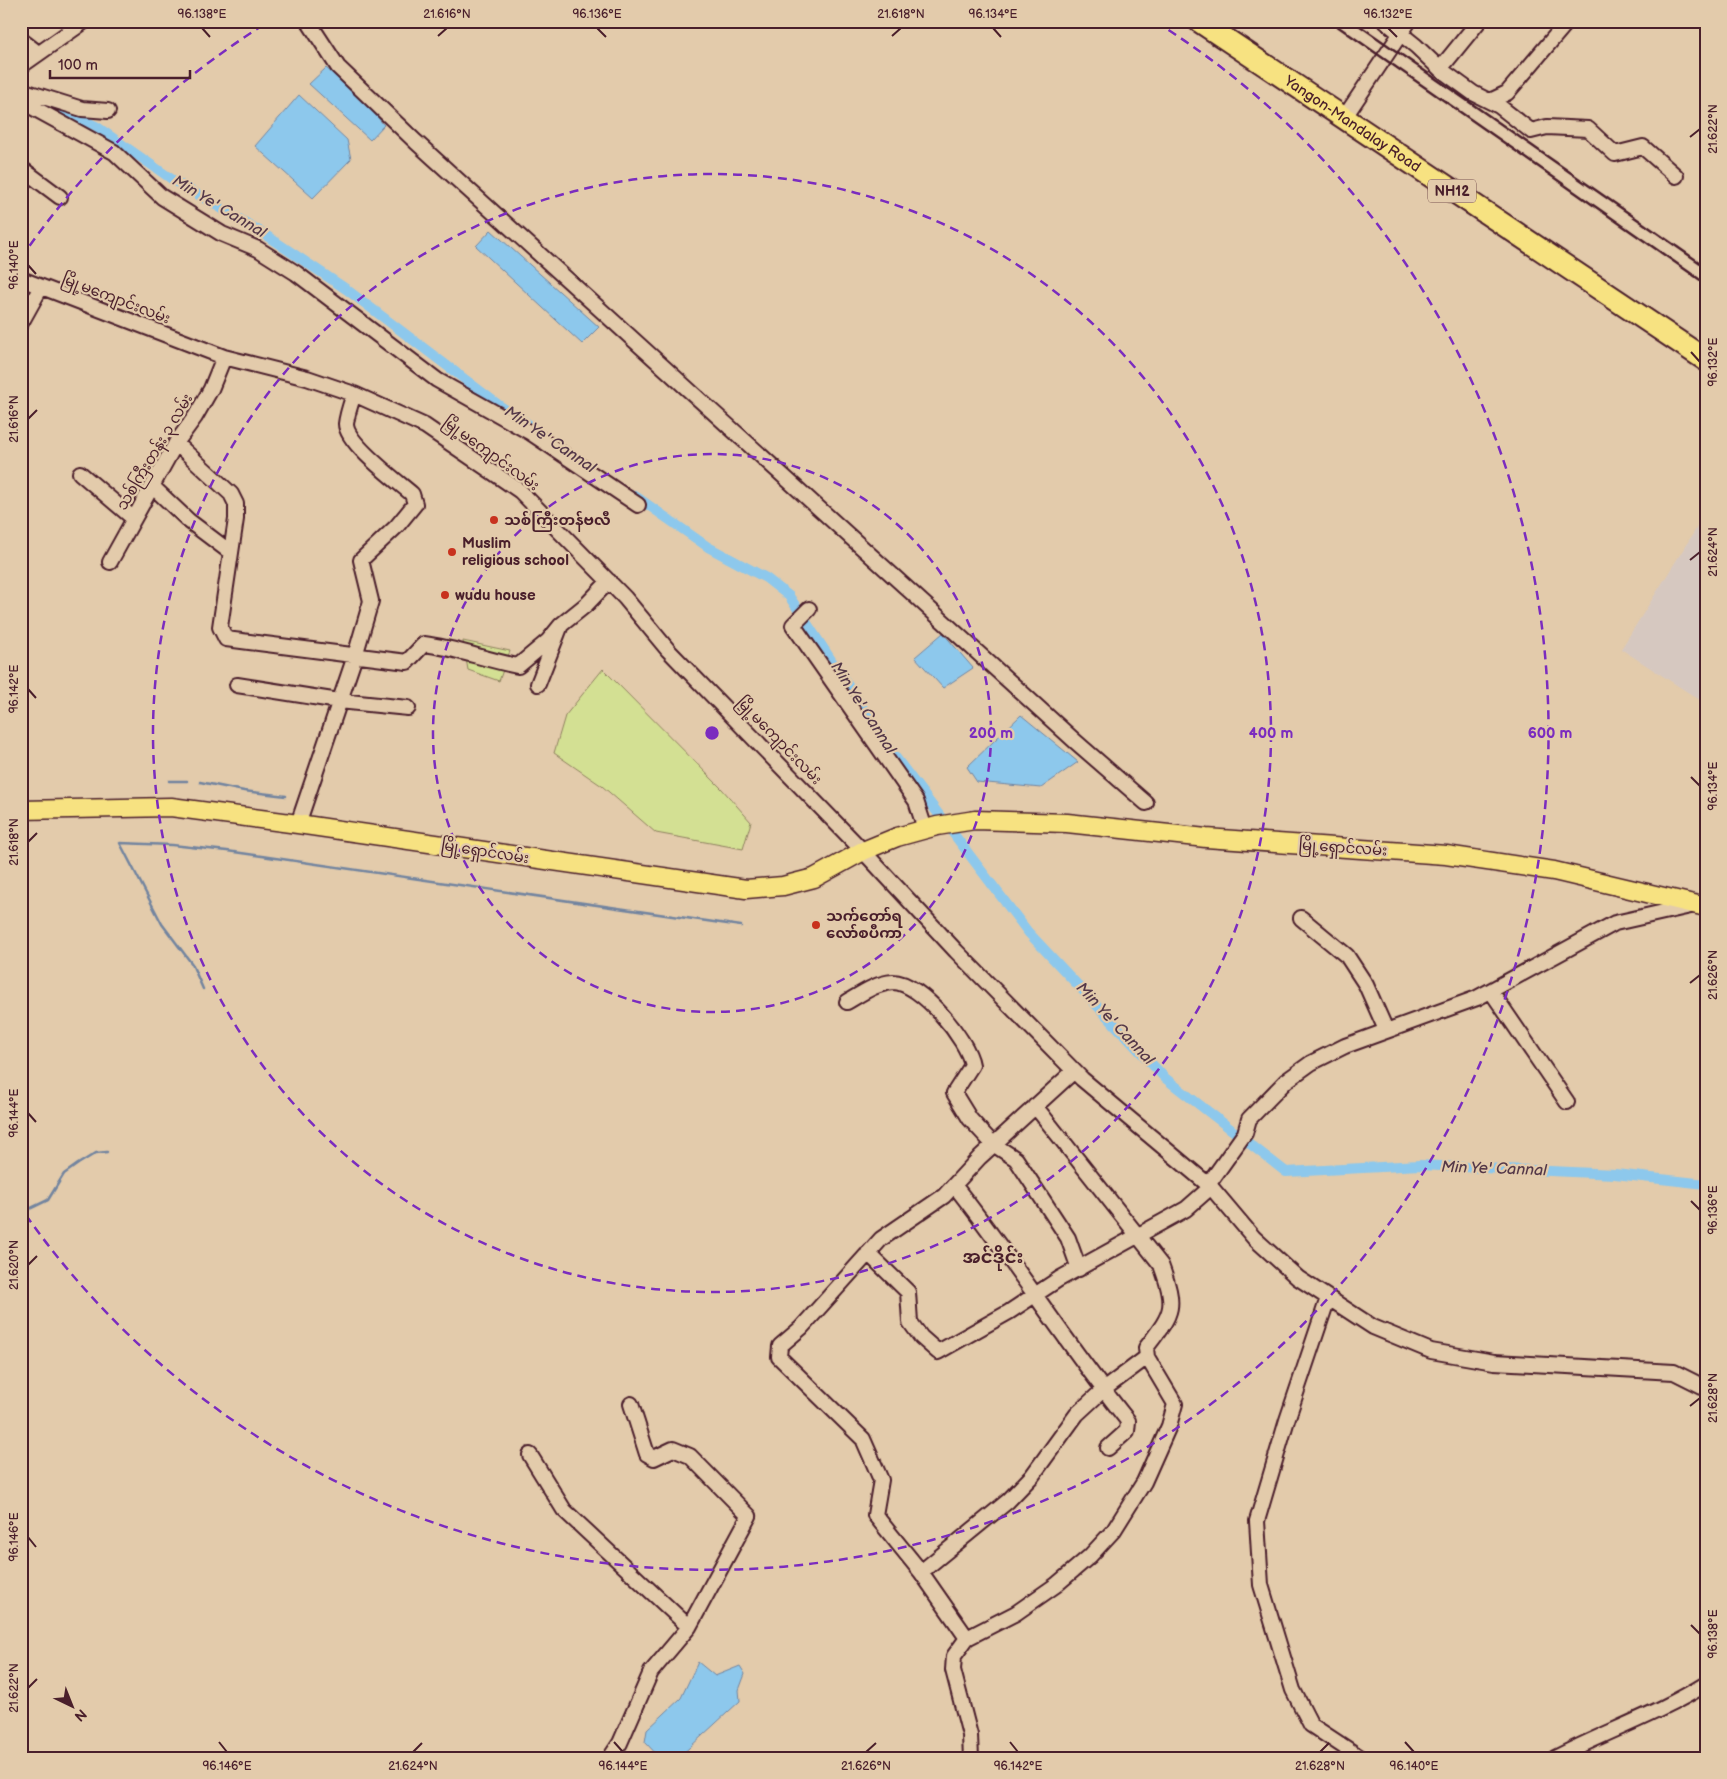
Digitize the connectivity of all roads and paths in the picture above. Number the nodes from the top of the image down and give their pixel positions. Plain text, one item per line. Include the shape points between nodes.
1 (85, 21) edge
2 (308, 21) edge
3 (1199, 21) edge
4 (1384, 21) edge
5 (1409, 21) edge
6 (1479, 21) edge
7 (1568, 21) edge
8 (1400, 34) junction
9 (21, 40) edge
10 (38, 53) junction
11 (21, 66) edge
12 (1440, 69) junction
13 (21, 90) edge
14 (21, 101) edge
15 (1490, 101) junction
16 (108, 111) dead end
17 (1344, 118) junction
18 (21, 168) edge
19 (1676, 176) dead end
20 (60, 197) dead end
21 (21, 279) edge
22 (42, 288) junction
23 (21, 323) edge
24 (224, 357) junction
25 (1706, 360) edge
26 (354, 394) junction
27 (176, 443) junction
28 (80, 473) dead end
29 (152, 486) junction
30 (638, 505) dead end
31 (134, 519) junction
32 (230, 552) junction
33 (110, 562) dead end
34 (609, 581) junction
35 (809, 610) dead end
36 (561, 625) junction
37 (355, 656) junction
38 (538, 684) dead end
39 (237, 685) dead end
40 (340, 701) junction
41 (408, 708) dead end
42 (1146, 803) dead end
43 (21, 810) edge
44 (298, 824) junction
45 (931, 827) junction
46 (863, 851) junction
47 (1703, 905) edge
48 (1301, 918) dead end
49 (1491, 991) junction
50 (847, 1002) dead end
51 (1386, 1030) junction
52 (1074, 1070) junction
53 (1567, 1102) dead end
54 (1035, 1106) junction
55 (993, 1144) junction
56 (954, 1184) junction
57 (1210, 1186) junction
58 (1138, 1236) junction
59 (868, 1253) junction
60 (1079, 1269) junction
61 (1036, 1295) junction
62 (1328, 1298) junction
63 (1147, 1357) junction
64 (1706, 1388) edge
65 (1103, 1390) junction
66 (631, 1404) dead end
67 (1108, 1448) dead end
68 (530, 1455) dead end
69 (921, 1572) junction
70 (689, 1627) junction
71 (967, 1638) junction
72 (1706, 1684) edge
73 (610, 1758) edge
74 (972, 1758) edge
75 (1361, 1758) edge
76 (1555, 1758) edge

1 - 10 street
2 - 42 street via 338,67 416,142
3 - 17 highway, Yangon-Mandalay Road / NH12
4 - 8 street
5 - 8 street
6 - 12 street
7 - 15 street via 1507,93
8 - 12 street
8 - 17 street
9 - 10 street
10 - 11 street
12 - 15 street
13 - 16 street via 82,109
14 - 30 street via 114,152 162,197 222,234 281,263 437,380 530,433
15 - 19 street via 1531,131 1547,127 1588,129 1615,154 1643,147
17 - 25 highway, Yangon-Mandalay Road / NH12
18 - 20 street
21 - 22 street, မြို့မကျောင်းလမ်း
22 - 23 street
22 - 24 street, မြို့မကျောင်းလမ်း
24 - 26 street, မြို့မကျောင်းလမ်း via 307,378
24 - 27 street, သစ်ကြီးတန်း ၃ လမ်း via 211,389
26 - 34 street, မြို့မကျောင်းလမ်း via 425,426 520,491
26 - 37 street via 346,424 348,433 412,494 415,504 361,560 371,601
27 - 29 street, သစ်ကြီးတန်း ၃ လမ်း
27 - 32 street via 230,494 236,504
28 - 31 street
29 - 31 street, သစ်ကြီးတန်း ၃ လမ်း
29 - 32 street via 189,521
31 - 33 street, သစ်ကြီးတန်း ၃ လမ်း
32 - 37 street via 220,627 226,639
34 - 36 street
34 - 46 street, မြို့မကျောင်းလမ်း via 668,650
35 - 45 street via 793,625
36 - 37 street via 548,641 518,666 482,659 448,647 424,644 407,662
36 - 38 street
37 - 40 street
39 - 40 street
40 - 41 street
40 - 44 street
43 - 44 main road, မြို့ရှောင်လမ်း via 171,807
44 - 46 main road, မြို့ရှောင်လမ်း via 746,890 814,878
45 - 46 main road, မြို့ရှောင်လမ်း
45 - 47 main road, မြို့ရှောင်လမ်း via 975,820 1066,823 1206,838 1446,855 1554,871
46 - 52 street, မြို့မကျောင်းလမ်း
47 - 49 street via 1616,923
48 - 51 street via 1347,956 1366,985
49 - 51 street
49 - 53 street
50 - 55 street via 874,987 894,982 925,998 971,1055 972,1065 954,1093 970,1119
51 - 57 street via 1310,1063 1286,1081 1249,1119 1245,1133
52 - 54 street
52 - 57 street, မြို့မကျောင်းလမ်း
54 - 55 street
54 - 58 street
55 - 56 street
55 - 60 street via 1016,1159 1048,1205 1068,1238
56 - 59 street via 944,1196 881,1239
56 - 61 street
57 - 58 street via 1186,1209
57 - 62 street, မြို့မကျောင်းလမ်း via 1254,1238 1298,1278
58 - 60 street
58 - 63 street via 1161,1265 1172,1309 1146,1348
59 - 61 street via 908,1292 910,1322 938,1352
59 - 69 street via 801,1328 780,1346 779,1357 862,1439 881,1480 875,1515
60 - 61 street
61 - 65 street
62 - 64 street, မြို့မကျောင်းလမ်း via 1373,1327 1431,1352 1494,1362 1674,1372
62 - 75 street via 1257,1521 1261,1585 1293,1690 1311,1725
63 - 65 street
63 - 71 street via 1175,1404 1169,1426 1144,1482 1114,1530 1056,1585 1016,1613
65 - 67 street via 1128,1422 1127,1431
65 - 69 street via 1077,1414 1032,1476 1008,1501
66 - 70 street via 647,1454 654,1458 673,1449 690,1456 749,1516
68 - 70 street via 564,1510
69 - 71 street
70 - 73 street via 651,1672 620,1743
71 - 74 street via 954,1656 953,1670 970,1735
72 - 76 street via 1663,1709

